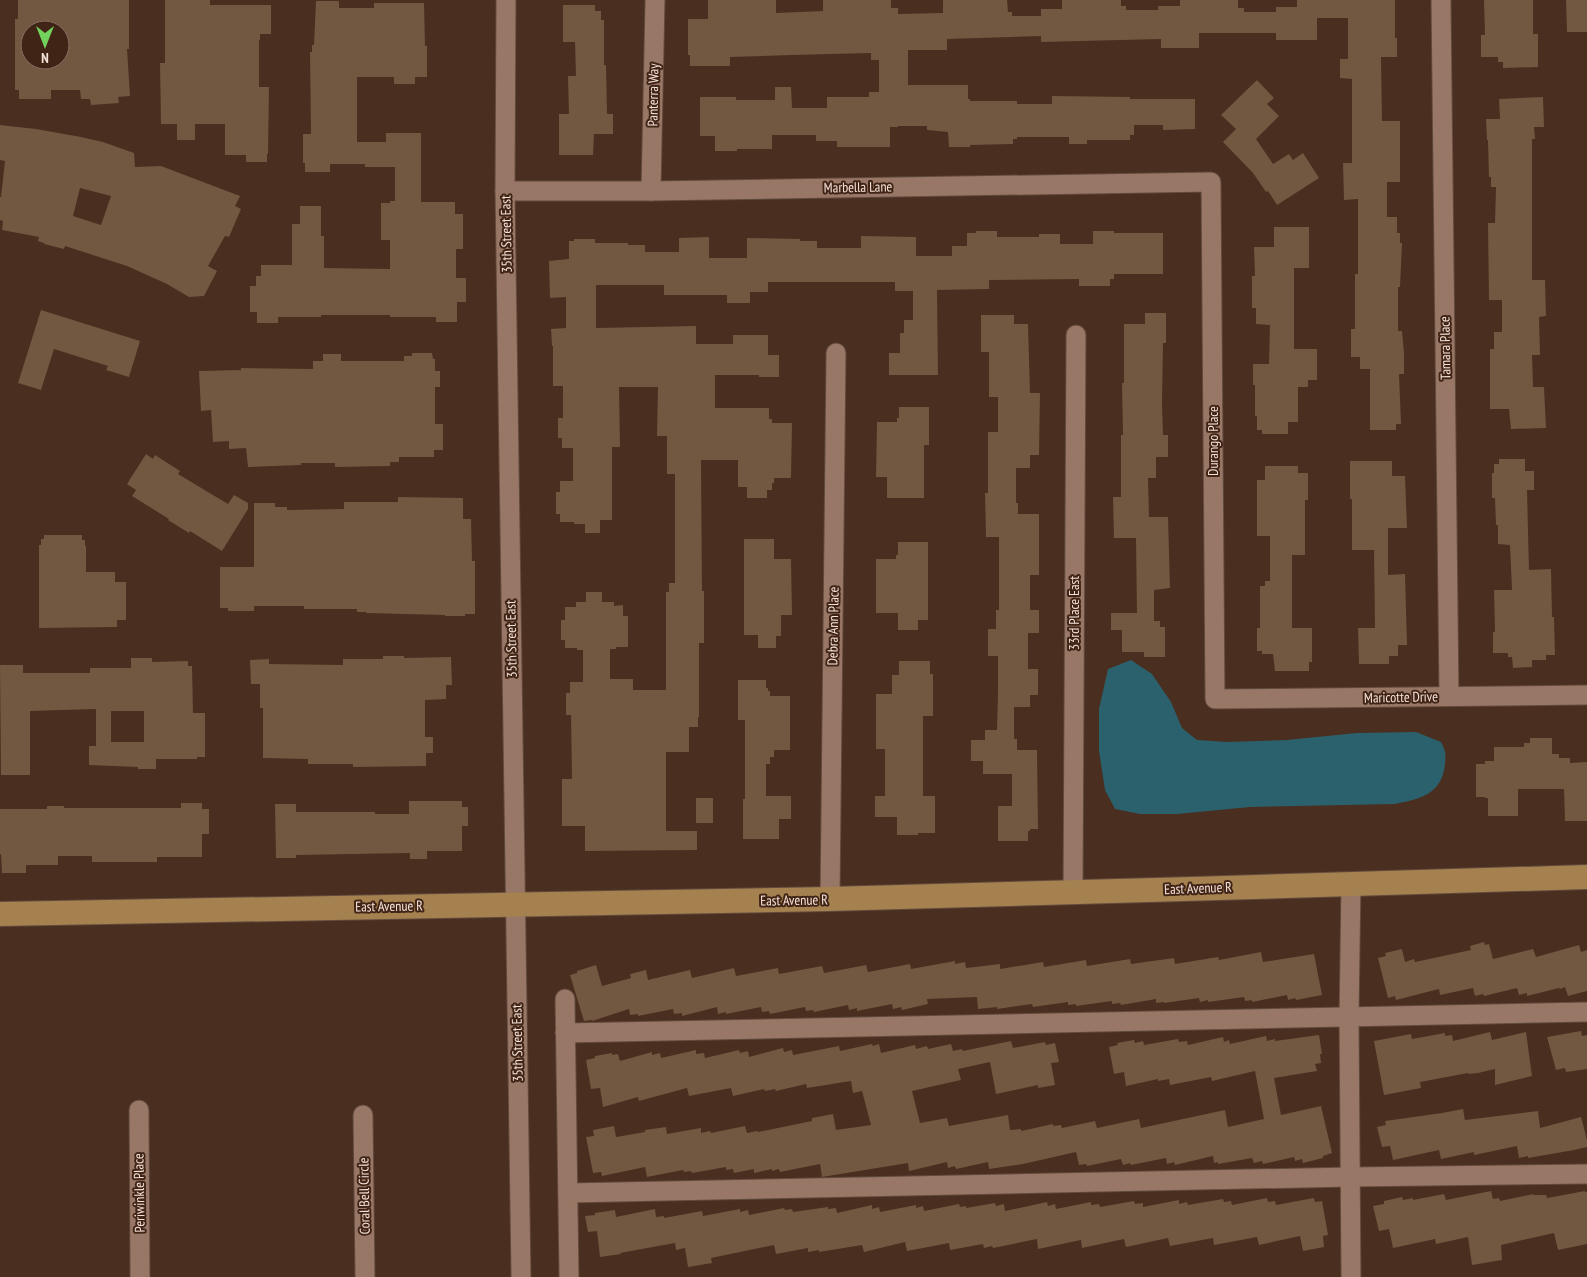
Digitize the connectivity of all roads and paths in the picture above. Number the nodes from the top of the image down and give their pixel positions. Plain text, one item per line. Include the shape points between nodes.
1 (506, 0) edge
2 (655, 0) edge
3 (1441, 0) edge
4 (1211, 182) joint
5 (505, 191) junction
6 (651, 191) junction
7 (1076, 335) dead end
8 (836, 353) dead end
9 (1587, 695) edge
10 (1449, 696) junction
11 (1215, 699) joint
12 (1587, 877) edge
13 (1350, 883) junction
14 (1073, 892) junction
15 (830, 900) junction
16 (515, 904) junction
17 (0, 914) edge
18 (565, 1000) dead end
19 (1587, 1012) edge
20 (1349, 1017) junction
21 (565, 1033) junction
22 (138, 1110) dead end
23 (363, 1116) dead end
24 (1587, 1174) edge
25 (1350, 1177) junction
26 (568, 1193) junction
27 (140, 1277) edge
28 (364, 1277) edge
29 (521, 1277) edge
30 (569, 1277) edge
31 (1351, 1277) edge

1 - 5 street, 35th Street East
2 - 6 street, Panterra Way
3 - 10 street, Tamara Place
4 - 6 street, Marbella Lane
4 - 11 street, Durango Place
5 - 6 street, Marbella Lane
5 - 16 street, 35th Street East
7 - 14 street, 33rd Place East
8 - 15 street, Debra Ann Place
9 - 10 street, Maricotte Drive
10 - 11 street, Maricotte Drive
12 - 13 main road, East Avenue R
13 - 14 main road, East Avenue R
13 - 20 street
14 - 15 main road, East Avenue R
15 - 16 main road, East Avenue R
16 - 17 main road, East Avenue R
16 - 29 street, 35th Street East
18 - 21 street
19 - 20 street
20 - 21 street
20 - 25 street
21 - 26 street
22 - 27 street, Periwinkle Place
23 - 28 street, Coral Bell Circle
24 - 25 street
25 - 26 street
25 - 31 street
26 - 30 street

